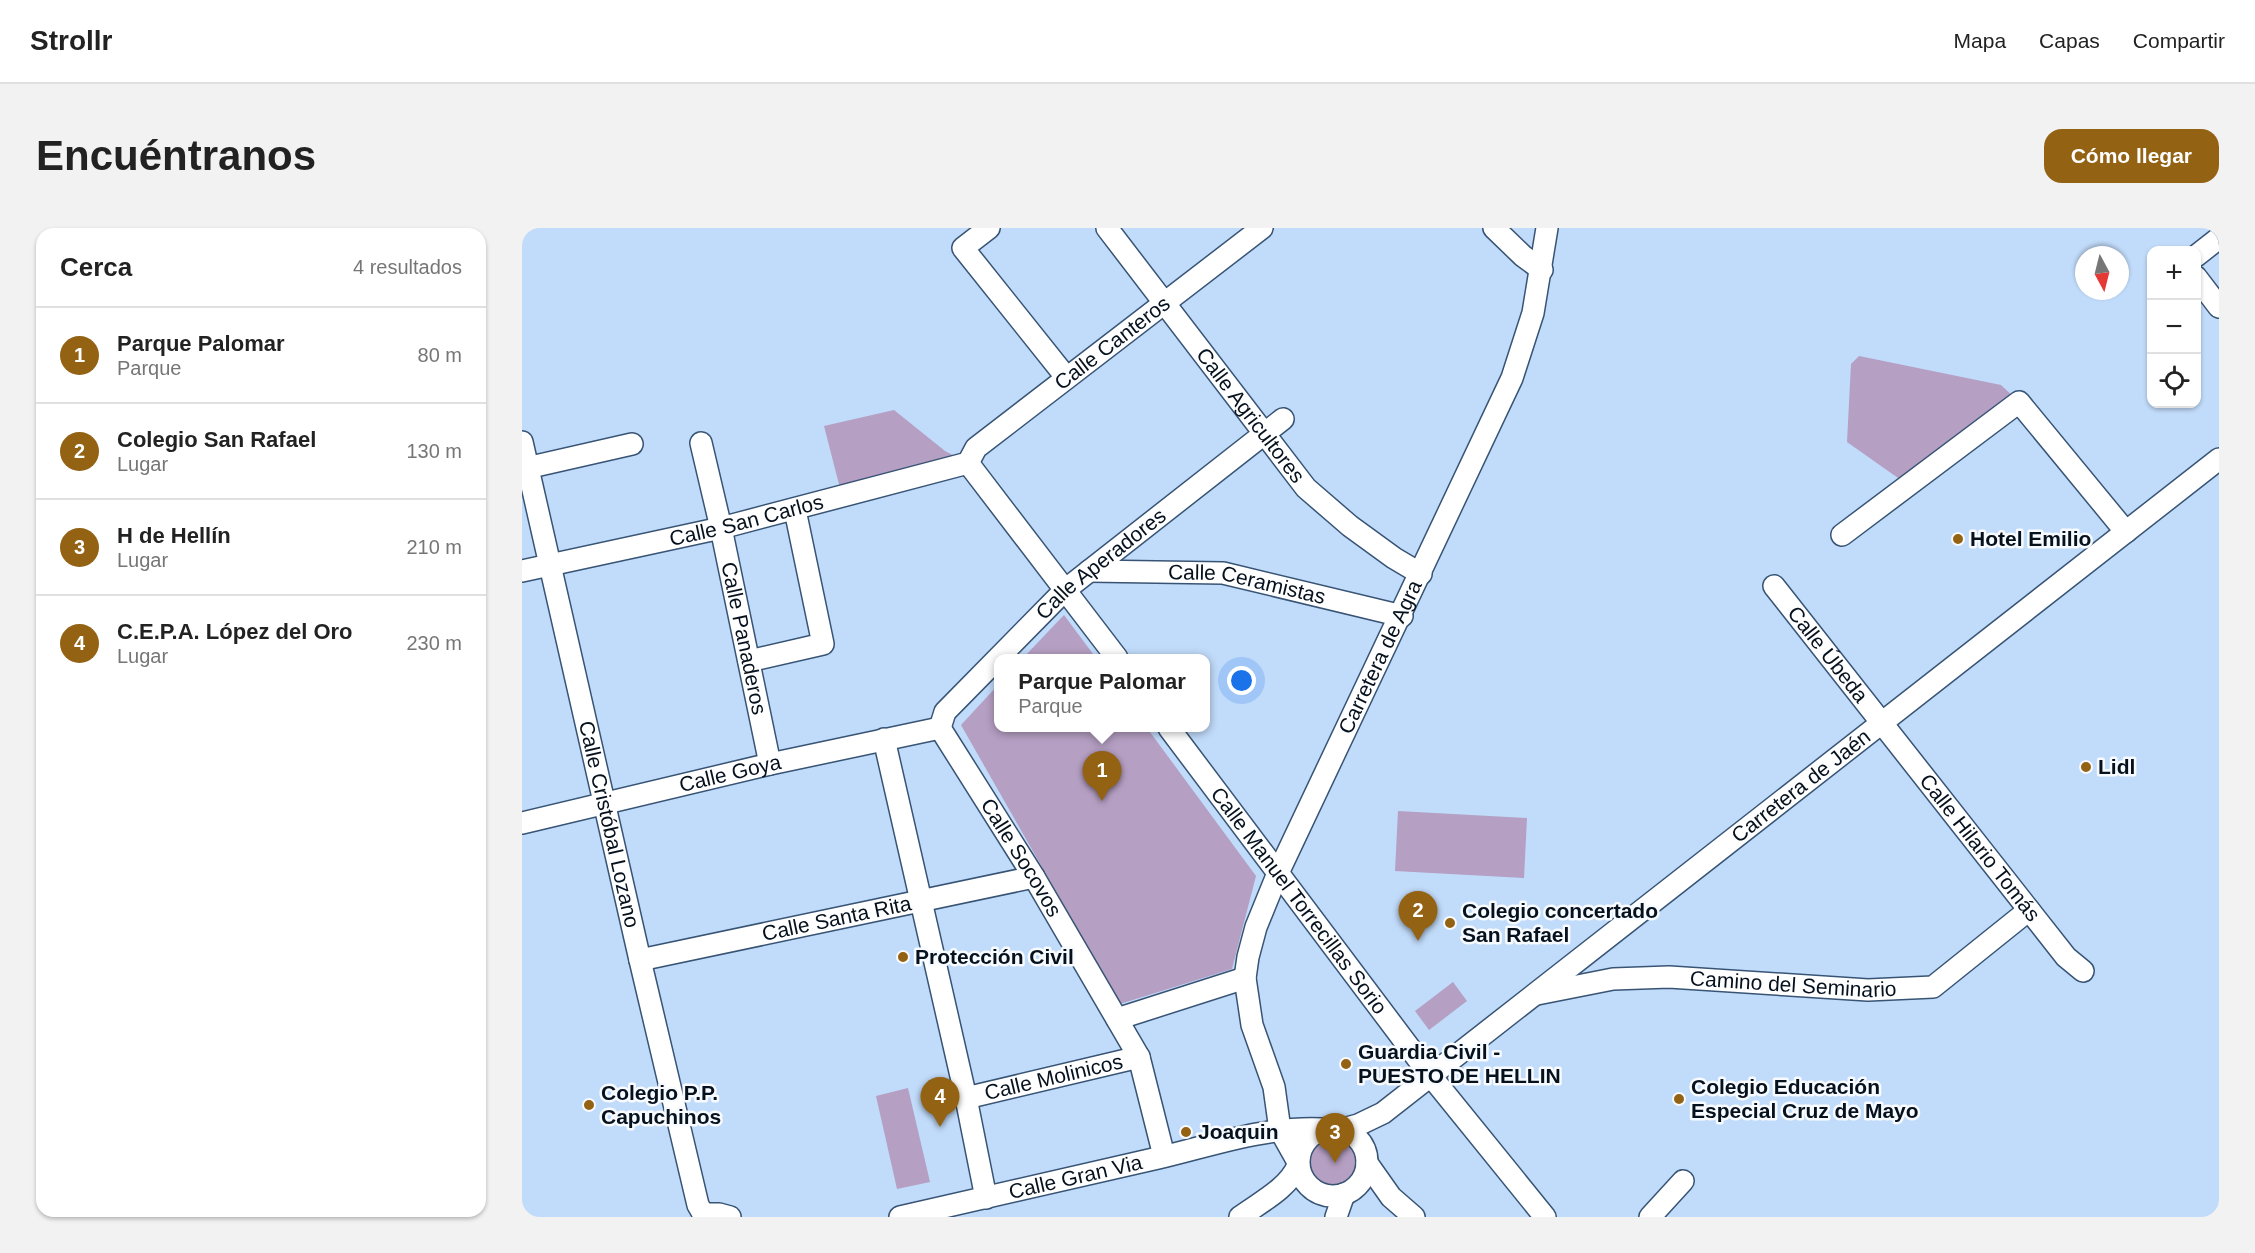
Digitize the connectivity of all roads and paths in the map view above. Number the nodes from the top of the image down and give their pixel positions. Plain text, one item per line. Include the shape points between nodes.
1 (989, 228) edge
2 (1107, 228) edge
3 (1262, 228) edge
4 (1494, 228) edge
5 (1547, 228) edge
6 (2219, 238) edge
7 (2201, 252) edge
8 (1542, 270) junction
9 (2201, 284) edge
10 (1164, 302) junction
11 (2219, 307) edge
12 (1066, 377) junction
13 (1283, 419) dead end
14 (1264, 434) junction
15 (522, 442) edge
16 (701, 443) dead end
17 (632, 444) dead end
18 (2219, 459) edge
19 (968, 463) junction
20 (525, 469) edge
21 (795, 510) junction
22 (721, 528) junction
23 (2126, 532) junction
24 (1842, 535) dead end
25 (551, 565) junction
26 (522, 571) edge
27 (1089, 571) junction
28 (1421, 574) junction
29 (1774, 586) dead end
30 (1065, 590) junction
31 (1401, 616) junction
32 (1002, 654) edge
33 (1114, 654) edge
34 (748, 661) junction
35 (994, 662) edge
36 (1881, 723) junction
37 (940, 728) junction
38 (1172, 732) edge
39 (884, 739) junction
40 (770, 764) junction
41 (604, 803) junction
42 (522, 823) edge
43 (1278, 873) junction
44 (1034, 877) junction
45 (922, 901) junction
46 (2029, 910) junction
47 (640, 960) junction
48 (2083, 971) dead end
49 (1245, 978) junction
50 (1532, 995) junction
51 (1117, 1019) junction
52 (1139, 1057) junction
53 (1430, 1075) junction
54 (1274, 1087) junction
55 (966, 1098) junction
56 (1383, 1113) junction
57 (1327, 1129) junction
58 (1280, 1130) junction
59 (1245, 1135) junction
60 (1364, 1153) junction
61 (1164, 1156) junction
62 (1303, 1172) junction
63 (1683, 1181) dead end
64 (1352, 1189) junction
65 (1391, 1197) junction
66 (986, 1198) junction
67 (699, 1214) edge
68 (730, 1217) edge
69 (900, 1217) edge
70 (1240, 1217) edge
71 (1330, 1217) edge
72 (1336, 1217) edge
73 (1414, 1217) edge
74 (1545, 1217) edge
75 (1650, 1217) edge

1 - 12 street via 963,248
2 - 10 street, Calle Agricultores
3 - 10 street, Calle Canteros
4 - 8 street
5 - 8 street, Carretera de Agra
6 - 7 street
8 - 28 street, Carretera de Agra via 1512,378
9 - 11 street
10 - 12 street, Calle Canteros
10 - 14 street, Calle Agricultores
12 - 19 street, Calle Canteros via 976,448
13 - 14 street, Calle Aperadores
14 - 27 street, Calle Aperadores
14 - 28 street, Calle Agricultores via 1306,488 1350,526
15 - 20 street, Calle Cristóbal Lozano
16 - 22 street, Calle Panaderos
17 - 20 street
18 - 23 street, Carretera de Jaén
19 - 21 street, Calle San Carlos
19 - 30 street
20 - 25 street, Calle Cristóbal Lozano
21 - 22 street, Calle San Carlos
21 - 34 street via 823,644
22 - 25 street, Calle San Carlos
22 - 34 street, Calle Panaderos
23 - 24 street via 2019,402
23 - 36 street, Carretera de Jaén
25 - 26 street, Calle San Carlos
25 - 41 street, Calle Cristóbal Lozano
27 - 30 street, Calle Aperadores
27 - 31 street, Calle Ceramistas via 1223,573
28 - 31 street, Carretera de Agra
29 - 36 street, Calle Úbeda
30 - 32 street, Calle Aperadores
30 - 33 street
31 - 43 street, Carretera de Agra
34 - 40 street, Calle Panaderos
35 - 37 street, Calle Aperadores via 945,712
36 - 46 street, Calle Hilario Tomás
36 - 50 street, Carretera de Jaén
37 - 39 street, Calle Goya
37 - 44 street, Calle Socovos
38 - 43 street, Calle Manuel Torrecillas Sorio
39 - 40 street, Calle Goya
39 - 45 street
40 - 41 street, Calle Goya
41 - 42 street, Calle Goya
41 - 47 street, Calle Cristóbal Lozano
43 - 49 street, Carretera de Agra via 1256,927
43 - 53 street, Calle Manuel Torrecillas Sorio
44 - 45 street, Calle Santa Rita
44 - 51 street, Calle Socovos
45 - 47 street, Calle Santa Rita
45 - 55 street
46 - 48 street, Calle Hilario Tomás via 2066,957
46 - 50 street, Camino del Seminario via 1933,987 1868,990 1669,976 1613,979
47 - 67 street, Calle Cristóbal Lozano
49 - 51 street
49 - 54 street, Carretera de Agra via 1252,1024
50 - 53 street, Carretera de Jaén
51 - 52 street, Calle Socovos
52 - 55 street, Calle Molinicos
52 - 61 street, Calle Socovos
53 - 56 street, Carretera de Jaén
53 - 74 street, Calle Manuel Torrecillas Sorio
54 - 57 street, Carretera de Agra via 1294,1114
54 - 58 street, Carretera de Agra
54 - 59 street via 1260,1119
55 - 66 street
56 - 57 street, Carretera de Jaén via 1358,1125
56 - 60 street, Carretera de Jaén
57 - 58 street, Calle Gran Via
57 - 60 street via 1357,1138
57 - 62 street via 1310,1136 1301,1148
58 - 59 street, Calle Gran Via
58 - 62 street, Carretera de Agra
59 - 61 street, Calle Gran Via
59 - 62 street via 1276,1143
60 - 64 street via 1363,1178
60 - 65 street
61 - 66 street, Calle Gran Via
62 - 64 street via 1334,1197
62 - 70 street
62 - 71 street, Carretera de Agra
63 - 75 street
64 - 65 street via 1371,1186
64 - 72 street
65 - 73 street
66 - 69 street, Calle Gran Via
67 - 68 street

